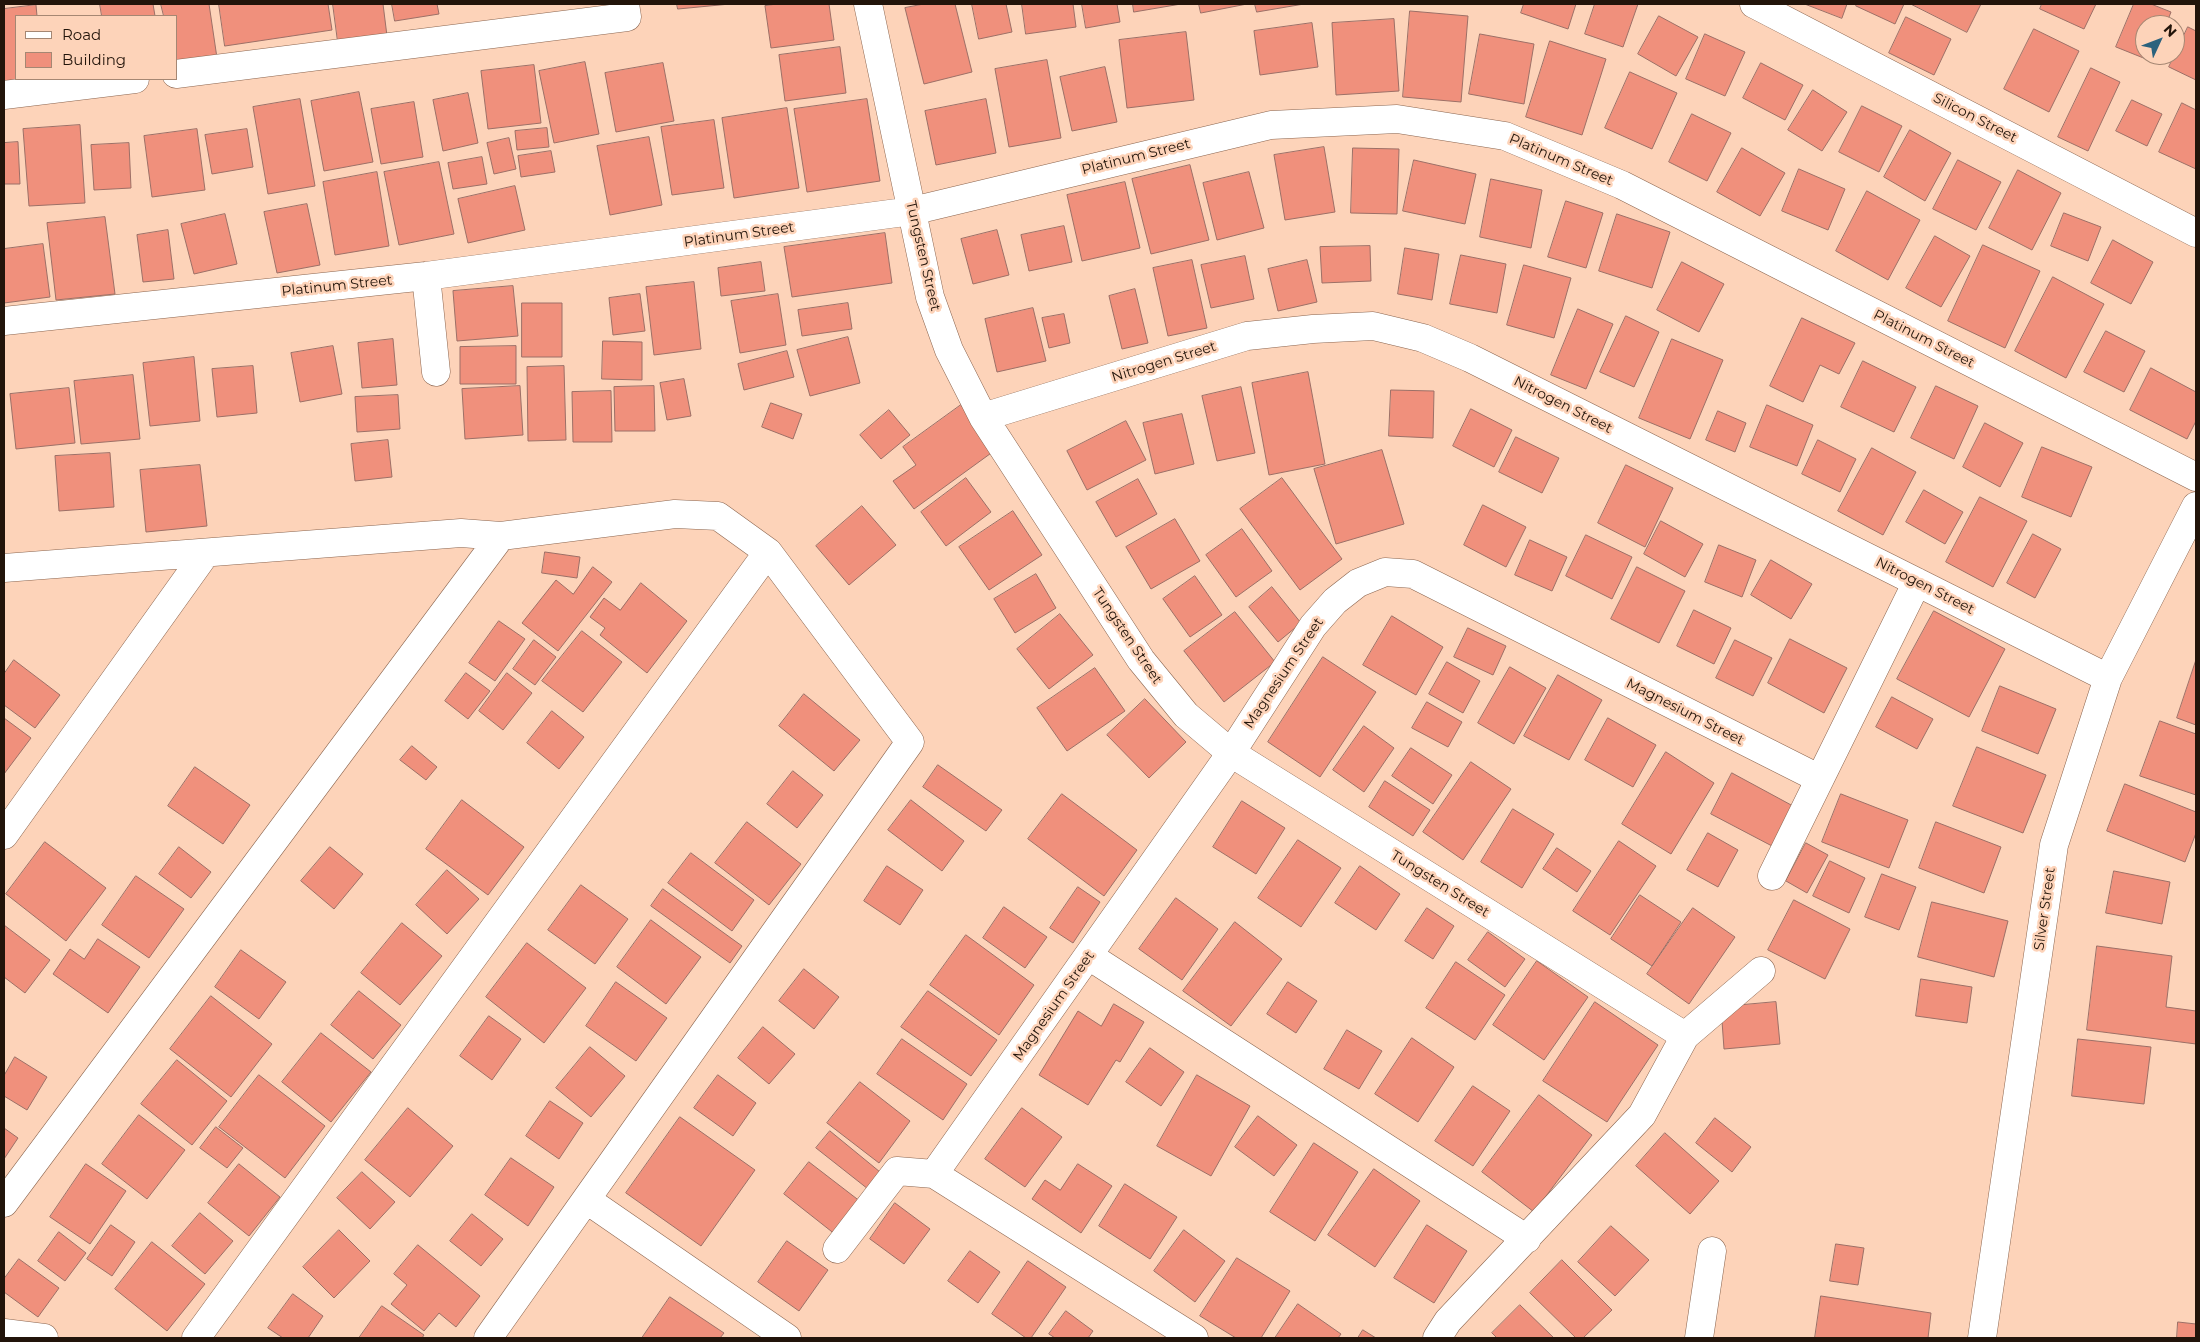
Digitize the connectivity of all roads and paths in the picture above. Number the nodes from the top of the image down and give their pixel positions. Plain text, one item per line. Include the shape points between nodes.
1 (626, 4) edge
2 (868, 4) edge
3 (1754, 4) edge
4 (178, 74) edge
5 (127, 80) edge
6 (4, 95) edge
7 (912, 212) junction
8 (2196, 233) edge
9 (426, 276) junction
10 (4, 322) edge
11 (436, 372) dead end
12 (983, 417) junction
13 (2196, 477) edge
14 (2196, 506) edge
15 (501, 536) junction
16 (768, 552) junction
17 (205, 554) junction
18 (4, 568) edge
19 (1917, 582) junction
20 (2108, 678) junction
21 (1231, 753) junction
22 (1820, 779) junction
23 (4, 835) edge
24 (1772, 876) dead end
25 (1089, 956) junction
26 (1761, 971) dead end
27 (1685, 1036) junction
28 (934, 1174) junction
29 (587, 1200) junction
30 (4, 1203) edge
31 (1527, 1239) junction
32 (837, 1249) dead end
33 (1712, 1251) dead end
34 (4, 1333) edge
35 (44, 1338) edge
36 (196, 1338) edge
37 (488, 1338) edge
38 (787, 1338) edge
39 (1194, 1338) edge
40 (1437, 1338) edge
41 (1699, 1338) edge
42 (1982, 1338) edge

1 - 4 street via 627,16
2 - 7 street, Tungsten Street
3 - 8 street, Silicon Street
5 - 6 street
7 - 9 street, Platinum Street
7 - 12 street, Tungsten Street via 930,297 949,350
7 - 13 street, Platinum Street via 1271,125 1397,119 1504,136 1622,185
9 - 10 street, Platinum Street
9 - 11 street
12 - 19 street, Nitrogen Street via 1247,336 1373,326 1423,338 1470,358
12 - 21 street, Tungsten Street via 1141,660 1186,715
14 - 20 street, Silver Street
15 - 16 street via 675,514 718,516
15 - 17 street via 461,533
15 - 30 street
16 - 29 street via 910,742
16 - 36 street
17 - 18 street
17 - 23 street
19 - 20 street, Nitrogen Street
19 - 22 street
20 - 42 street, Silver Street via 2054,845
21 - 22 street, Magnesium Street via 1313,626 1335,601 1358,583 1386,572 1413,574
21 - 25 street, Magnesium Street
21 - 27 street, Tungsten Street
22 - 24 street
25 - 28 street, Magnesium Street
25 - 31 street
26 - 27 street
27 - 31 street via 1642,1115
28 - 32 street via 896,1171
28 - 39 street
29 - 37 street
29 - 38 street
31 - 40 street via 1448,1320
33 - 41 street
34 - 35 street

